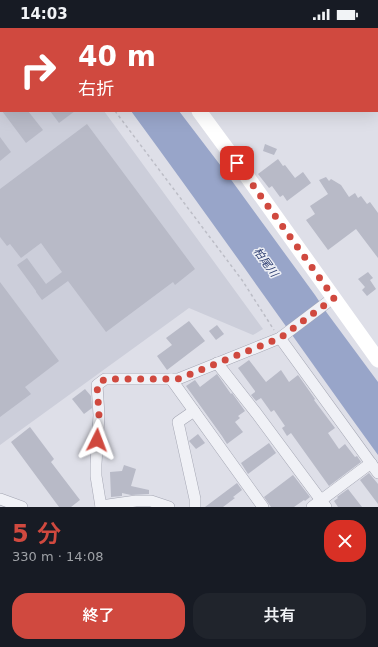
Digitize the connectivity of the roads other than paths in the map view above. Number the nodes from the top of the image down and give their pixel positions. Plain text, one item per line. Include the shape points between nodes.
1 (200, 112) edge
2 (330, 301) junction
3 (282, 337) junction
4 (378, 360) edge
5 (216, 363) junction
6 (171, 379) junction
7 (194, 411) junction
8 (371, 463) junction
9 (378, 473) edge
10 (0, 499) edge
11 (324, 504) edge
12 (101, 506) edge
13 (22, 507) edge
14 (169, 507) edge
15 (195, 507) edge
16 (264, 507) edge
17 (312, 507) edge

1 - 2 main road via 255,188
2 - 3 street
2 - 4 main road
3 - 5 street
3 - 8 street
5 - 6 street via 178,379
5 - 11 street
6 - 7 street
6 - 12 street via 105,379 97,385 99,414 96,476
7 - 15 street via 178,422
7 - 16 street
8 - 9 street
8 - 11 street
10 - 13 street
11 - 17 street
12 - 14 street via 151,501

